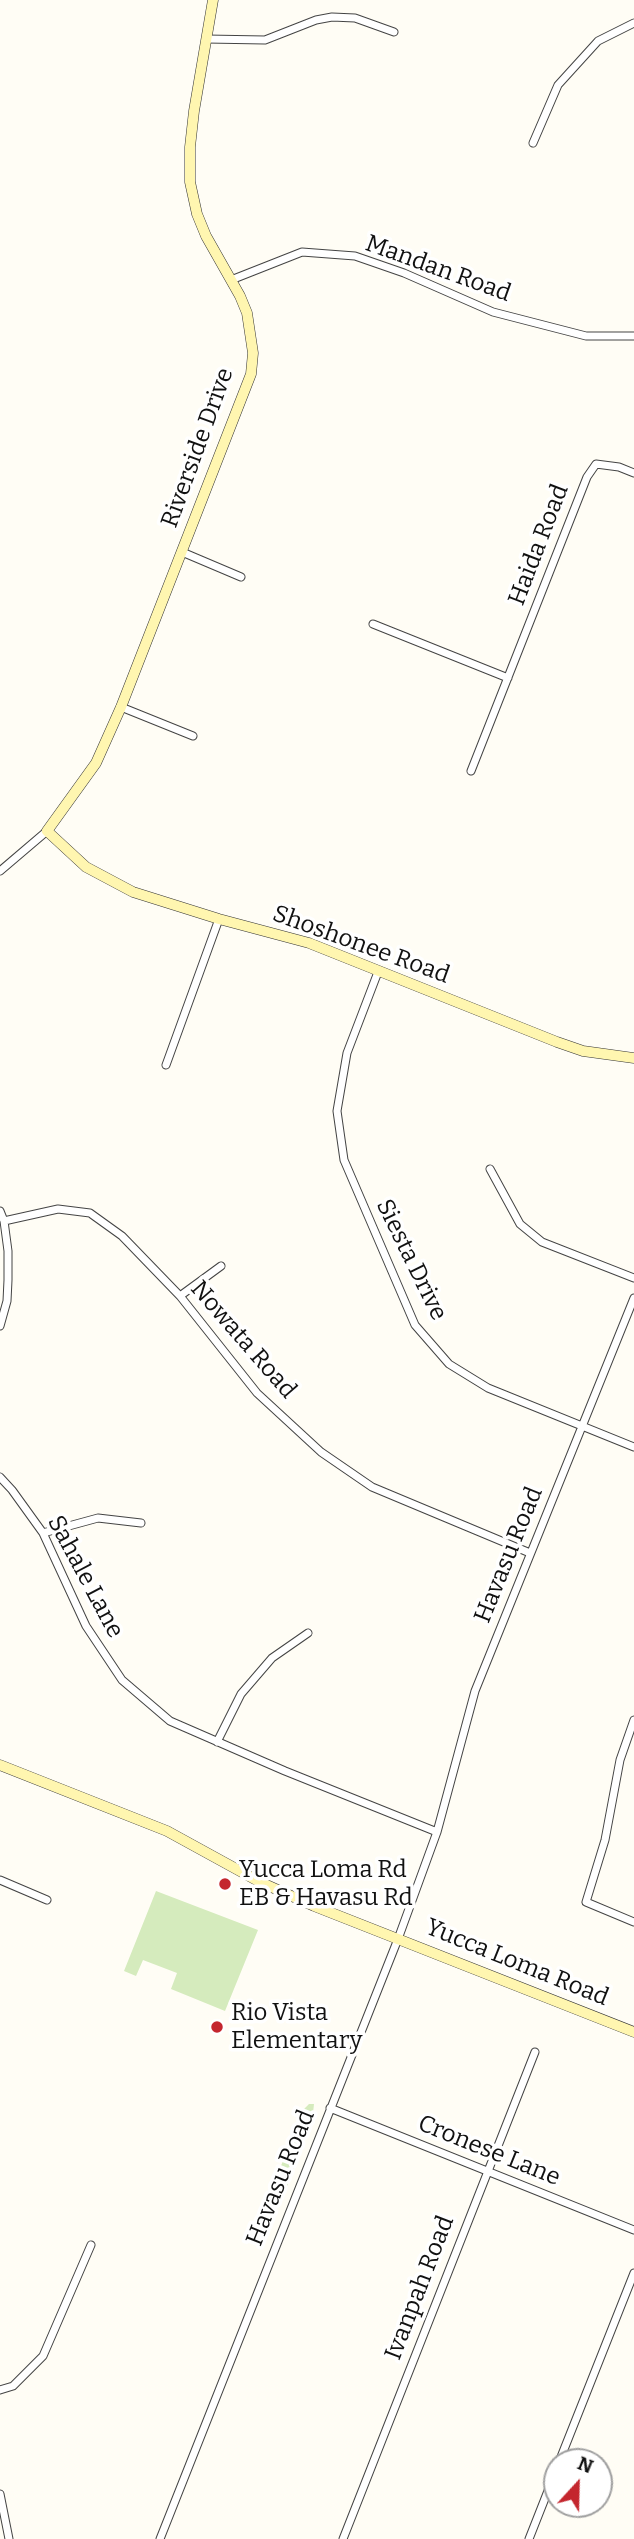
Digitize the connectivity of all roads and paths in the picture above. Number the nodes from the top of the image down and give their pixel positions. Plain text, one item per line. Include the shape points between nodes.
1 (213, 0) edge
2 (634, 23) edge
3 (394, 32) dead end
4 (206, 39) junction
5 (533, 143) dead end
6 (231, 280) junction
7 (634, 336) edge
8 (634, 472) edge
9 (182, 552) junction
10 (241, 577) dead end
11 (373, 624) dead end
12 (508, 678) junction
13 (121, 707) junction
14 (194, 736) dead end
15 (471, 771) dead end
16 (47, 831) junction
17 (0, 870) edge
18 (219, 919) junction
19 (378, 972) junction
20 (634, 1058) edge
21 (166, 1065) dead end
22 (490, 1169) dead end
23 (0, 1211) edge
24 (4, 1221) junction
25 (221, 1266) dead end
26 (634, 1278) edge
27 (180, 1296) junction
28 (634, 1298) edge
29 (0, 1326) edge
30 (582, 1427) junction
31 (634, 1447) edge
32 (0, 1477) edge
33 (141, 1522) dead end
34 (43, 1533) junction
35 (530, 1553) junction
36 (309, 1633) dead end
37 (634, 1720) edge
38 (217, 1742) junction
39 (0, 1765) edge
40 (437, 1832) junction
41 (0, 1880) edge
42 (47, 1900) dead end
43 (634, 1922) edge
44 (398, 1939) junction
45 (634, 2032) edge
46 (535, 2052) dead end
47 (330, 2108) junction
48 (487, 2171) junction
49 (634, 2230) edge
50 (91, 2245) dead end
51 (634, 2273) edge
52 (0, 2390) edge
53 (565, 2448) edge
54 (0, 2494) edge
55 (543, 2504) edge
56 (9, 2539) edge
57 (160, 2539) edge
58 (343, 2539) edge
59 (529, 2539) edge

1 - 4 street, Riverside Drive
2 - 5 street via 598,41 558,85
3 - 4 street via 355,18 332,17 265,40
4 - 6 street, Riverside Drive via 190,148 190,182 206,236
6 - 7 street, Mandan Road via 302,252 355,256 493,312 586,336
6 - 9 street, Riverside Drive via 251,331 251,374
8 - 12 street, Haida Road via 596,464 587,477
9 - 10 street
9 - 13 street, Riverside Drive
11 - 12 street
12 - 15 street, Haida Road
13 - 14 street
13 - 16 street, Riverside Drive via 96,763
16 - 17 street, Riverside Drive
16 - 18 street, Shoshonee Road via 86,867 132,892
18 - 19 street, Shoshonee Road via 309,943
18 - 21 street
19 - 20 street, Shoshonee Road via 583,1051
19 - 30 street, Siesta Drive via 348,1053 337,1111 344,1160 392,1276 415,1325 450,1364 488,1388
22 - 26 street via 520,1224 542,1242
23 - 24 street
24 - 27 street, Nowata Road via 58,1209 90,1213 122,1236
24 - 29 street via 8,1280
25 - 27 street
27 - 35 street, Nowata Road via 257,1393 321,1452 372,1487
28 - 30 street, Havasu Road
30 - 31 street, Siesta Drive
30 - 35 street, Havasu Road
32 - 34 street, Sahale Lane
33 - 34 street via 99,1518
34 - 38 street, Sahale Lane via 86,1626 122,1680 170,1721
35 - 40 street, Havasu Road via 475,1690
36 - 38 street via 272,1658 241,1694
37 - 43 street via 586,1902
38 - 40 street, Sahale Lane
39 - 44 street, Yucca Loma Road via 167,1831 260,1882
40 - 44 street, Havasu Road
41 - 42 street
44 - 45 street, Yucca Loma Road
44 - 47 street, Havasu Road
46 - 48 street, Ivanpah Road
47 - 48 street, Cronese Lane
47 - 57 street, Havasu Road
48 - 49 street, Cronese Lane
48 - 58 street, Ivanpah Road
50 - 52 street via 43,2356 13,2386
51 - 53 street
54 - 56 street
55 - 59 street

